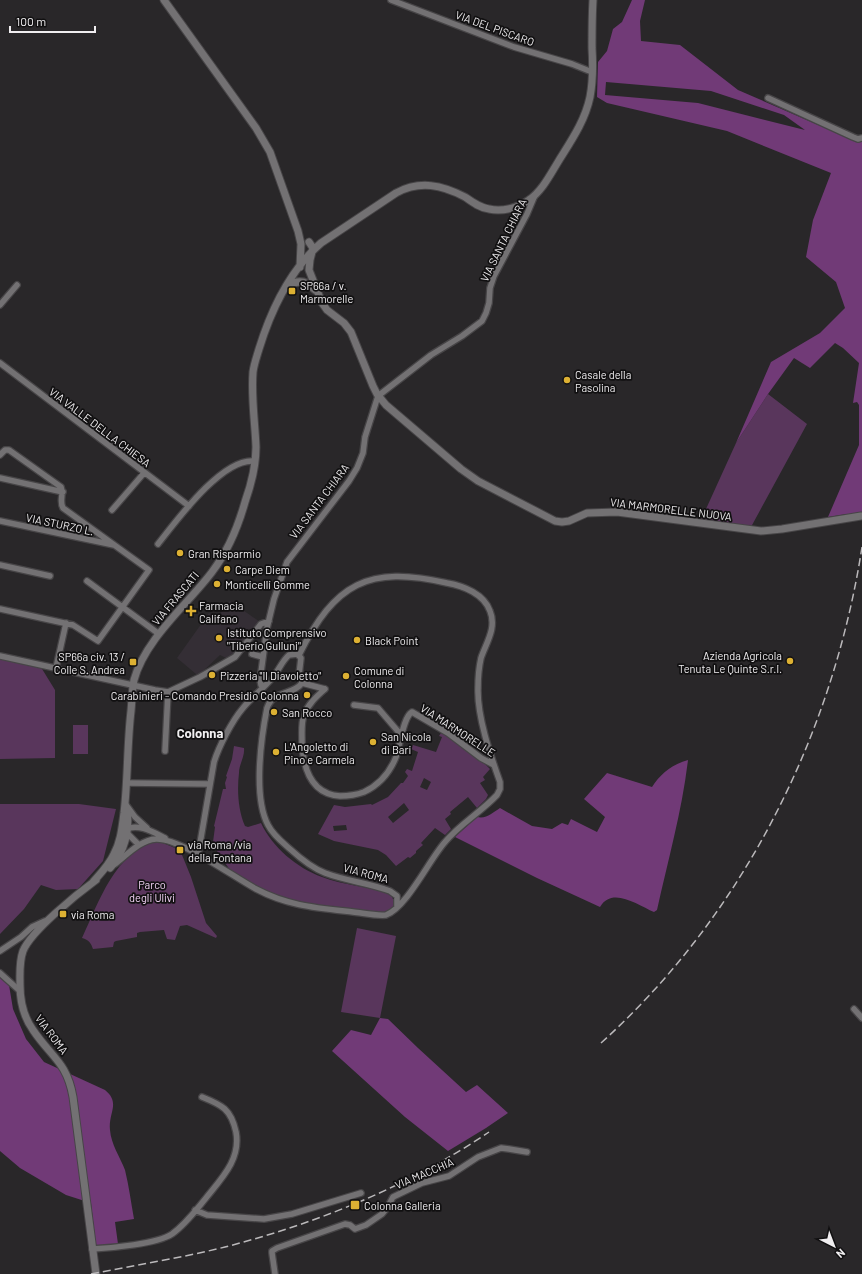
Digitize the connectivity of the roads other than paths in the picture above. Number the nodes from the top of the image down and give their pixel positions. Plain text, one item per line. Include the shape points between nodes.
1 (164, 0) edge
2 (391, 0) edge
3 (594, 0) edge
4 (592, 72) junction
5 (768, 98) dead end
6 (862, 138) edge
7 (535, 195) junction
8 (297, 226) junction
9 (329, 238) junction
10 (309, 242) junction
11 (301, 249) junction
12 (311, 253) junction
13 (300, 267) junction
14 (17, 285) dead end
15 (317, 292) junction
16 (281, 294) junction
17 (0, 305) edge
18 (0, 363) edge
19 (378, 396) junction
20 (0, 455) edge
21 (254, 461) junction
22 (144, 473) junction
23 (0, 478) edge
24 (63, 492) junction
25 (188, 506) junction
26 (112, 510) dead end
27 (861, 516) edge
28 (0, 522) edge
29 (158, 544) dead end
30 (116, 545) junction
31 (0, 565) edge
32 (50, 576) dead end
33 (87, 581) dead end
34 (122, 607) junction
35 (0, 609) edge
36 (269, 621) junction
37 (66, 623) junction
38 (159, 634) junction
39 (252, 654) dead end
40 (298, 655) junction
41 (0, 656) edge
42 (264, 657) junction
43 (56, 668) junction
44 (302, 683) junction
45 (133, 685) junction
46 (263, 688) junction
47 (168, 692) junction
48 (354, 705) dead end
49 (402, 736) junction
50 (165, 751) dead end
51 (494, 765) junction
52 (126, 783) junction
53 (210, 784) junction
54 (126, 802) junction
55 (126, 830) junction
56 (148, 830) junction
57 (171, 841) junction
58 (139, 845) junction
59 (198, 855) junction
60 (110, 868) junction
61 (93, 882) junction
62 (397, 907) junction
63 (51, 918) junction
64 (0, 951) edge
65 (0, 973) edge
66 (20, 991) junction
67 (854, 1009) dead end
68 (862, 1018) edge
69 (202, 1097) dead end
70 (527, 1152) dead end
71 (362, 1193) dead end
72 (195, 1210) junction
73 (92, 1249) junction
74 (96, 1274) edge
75 (274, 1274) edge

1 - 8 street via 265,142
2 - 4 street, VIA DEL PISCARO via 514,47
3 - 4 street
4 - 7 street via 590,96 582,122
5 - 6 street via 853,137
7 - 9 street, VIA FRASCATI via 516,207 491,210 444,187 416,186 396,193
7 - 19 street, VIA SANTA CHIARA via 494,276 489,303 482,321 430,355
8 - 10 street
8 - 11 street
9 - 10 street via 318,243
9 - 12 street, VIA FRASCATI
10 - 12 street, VIA MARMORELLE NUOVA via 313,248
11 - 12 street via 306,254
11 - 13 street
12 - 13 street, VIA FRASCATI
12 - 15 street, VIA MARMORELLE NUOVA via 310,270
13 - 16 street, VIA FRASCATI
14 - 17 street
15 - 16 street via 307,283 298,282 289,285
15 - 19 street, VIA MARMORELLE NUOVA via 325,309 351,332
16 - 21 street, VIA FRASCATI via 264,334 254,368
18 - 22 street, VIA VALLE DELLA CHIESA
19 - 27 street, VIA MARMORELLE NUOVA via 392,411 478,481 556,521 569,521 587,513 617,512 761,531
19 - 36 street, VIA SANTA CHIARA via 357,468 287,562
20 - 24 street via 9,450
21 - 25 street via 243,462 223,472
21 - 38 street, VIA FRASCATI via 247,498 222,557
22 - 25 street, VIA VALLE DELLA CHIESA
22 - 26 street
23 - 24 street
24 - 30 street via 63,508
25 - 29 street
28 - 30 street, VIA STURZO L.
30 - 34 street via 149,570
31 - 32 street
33 - 34 street
34 - 37 street via 98,641
34 - 38 street
35 - 37 street
36 - 42 street, VIA SANTA CHIARA
36 - 47 street via 261,624 235,657
37 - 43 street
38 - 45 street, VIA FRASCATI via 140,664
39 - 42 street
40 - 44 street via 302,662 299,675
40 - 46 street via 288,655
40 - 51 street via 329,608 348,591 368,580 391,576 415,576 454,584 475,593 486,604 492,618 490,633 480,662 478,696
41 - 43 street
42 - 46 street, VIA SANTA CHIARA via 260,682
43 - 45 street
44 - 49 street via 325,688 309,705 304,715 302,747 305,766 311,780 327,794 346,796 377,784 391,766
44 - 62 street, VIA ROMA via 270,701 267,708 259,784 268,826 289,849 312,867 329,875 390,891 397,896
45 - 47 street
45 - 52 street, VIA FRASCATI
46 - 53 street via 241,711 217,752
47 - 50 street
48 - 49 street via 378,708
49 - 51 street, VIA MARMORELLE via 407,717 410,713 415,713
51 - 62 street via 500,784 497,795 453,832
52 - 53 street
52 - 54 street, VIA FRASCATI
53 - 59 street
54 - 55 street, VIA FRASCATI
54 - 56 street via 133,815
55 - 56 street via 138,827
55 - 58 street
55 - 60 street, VIA ROMA via 124,845
55 - 61 street via 111,859
56 - 57 street
57 - 58 street via 155,839
57 - 59 street
58 - 60 street
59 - 62 street via 256,889 295,904 382,916
60 - 61 street, VIA ROMA
61 - 63 street, VIA ROMA
63 - 64 street via 32,927
63 - 66 street, VIA ROMA via 32,936 23,951
65 - 66 street
66 - 73 street, VIA ROMA via 28,1023 57,1058 69,1080
67 - 68 street
69 - 72 street via 223,1106 228,1112 234,1125 237,1148 233,1161
70 - 75 street, VIA MACCHIA via 510,1148 497,1149 478,1157 449,1176 422,1183 393,1197 382,1214 362,1228 354,1229 345,1224 277,1248 272,1251
71 - 72 street via 292,1214 264,1219 207,1215
72 - 73 street via 172,1234 161,1239 113,1248
73 - 74 street, VIA ROMA

